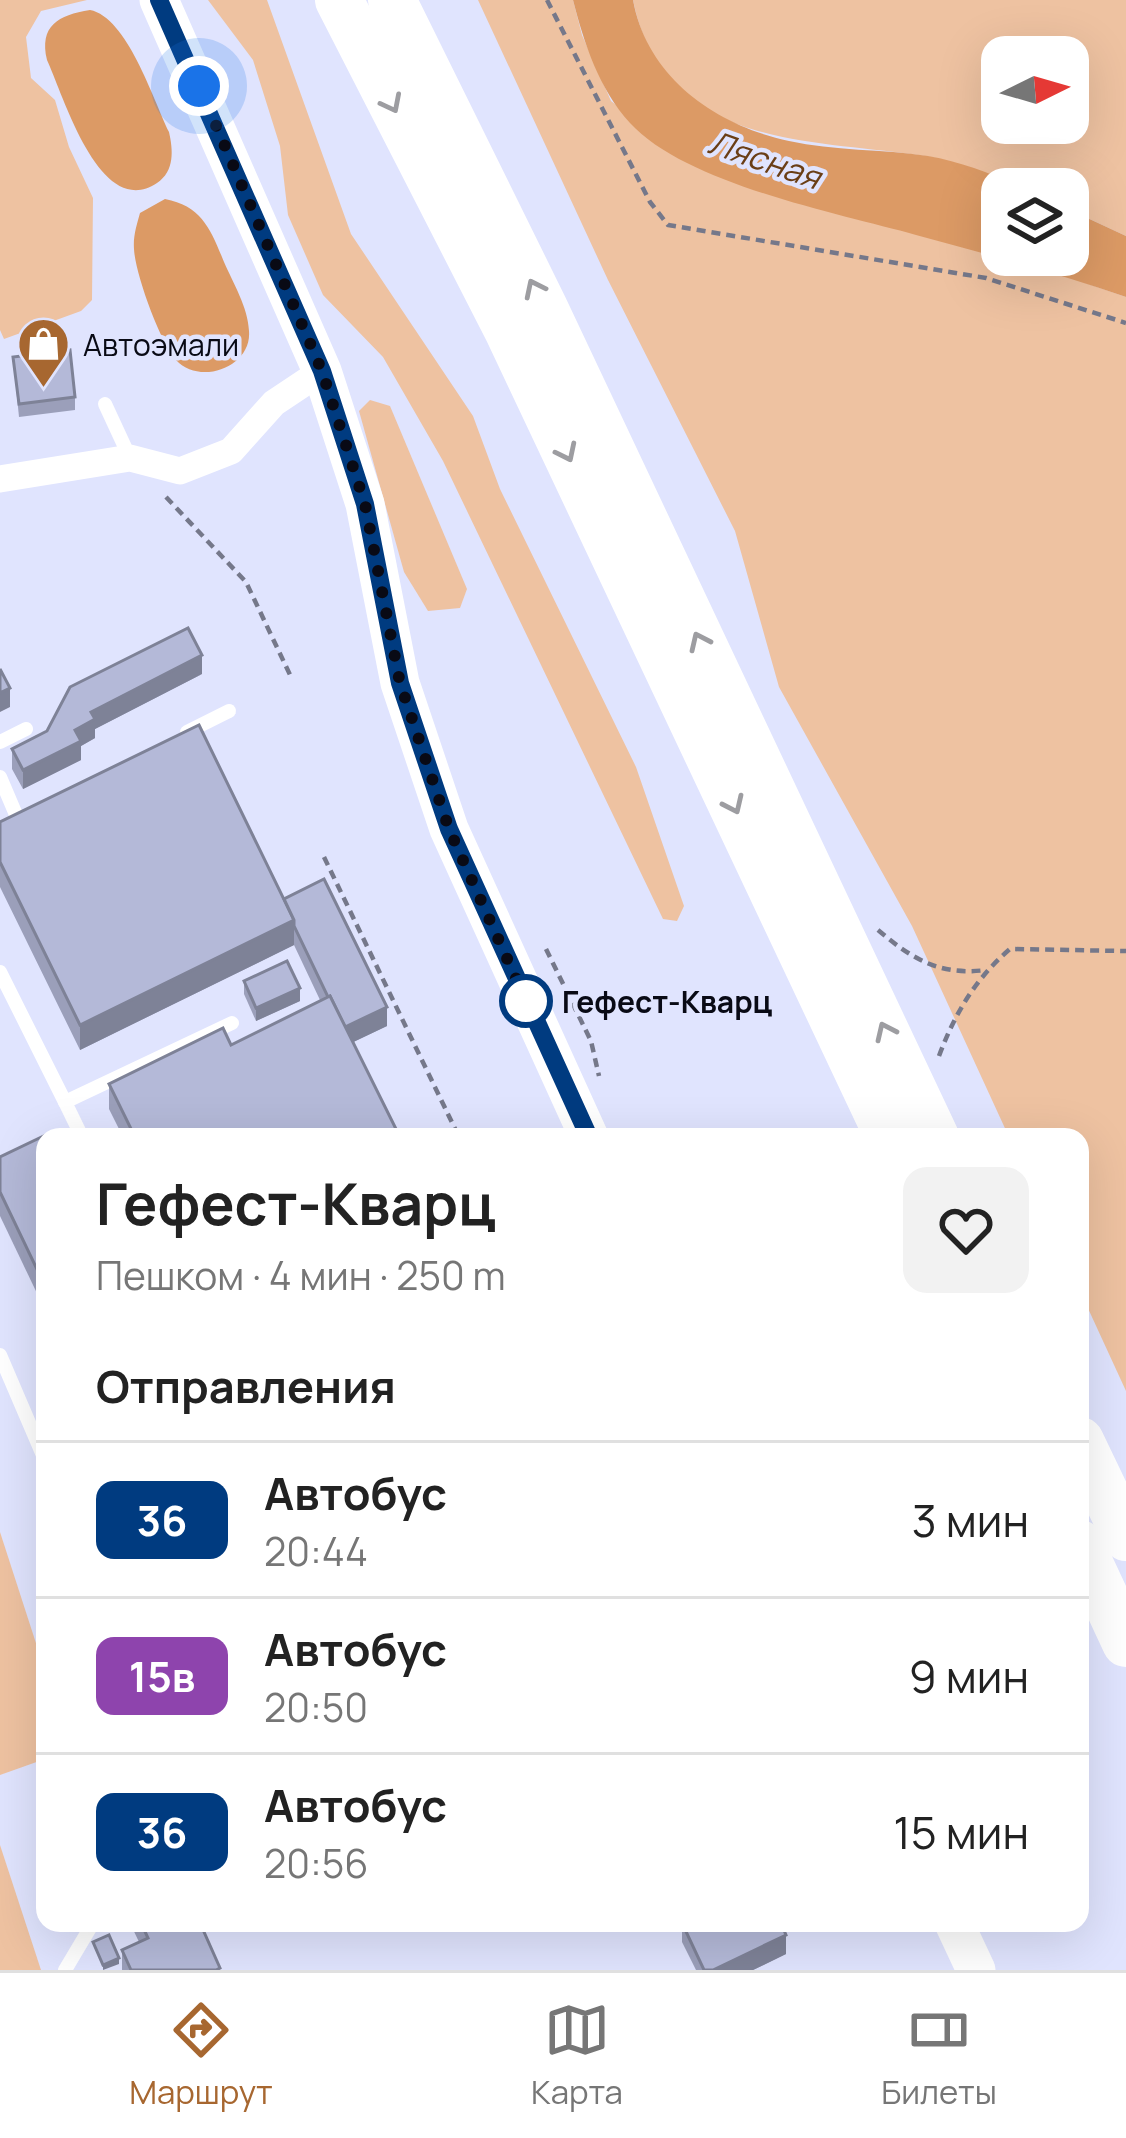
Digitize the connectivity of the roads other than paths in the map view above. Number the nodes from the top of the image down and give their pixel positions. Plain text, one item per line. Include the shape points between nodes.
1 (159, 0) edge
2 (339, 0) edge
3 (392, 0) edge
4 (322, 371) junction
5 (106, 404) dead end
6 (130, 458) junction
7 (0, 479) edge
8 (229, 711) dead end
9 (26, 729) dead end
10 (0, 742) edge
11 (166, 743) edge
12 (0, 778) edge
13 (38, 807) edge
14 (17, 818) junction
15 (0, 826) edge
16 (0, 972) edge
17 (232, 1023) dead end
18 (65, 1102) junction
19 (78, 1128) edge
20 (585, 1128) edge
21 (886, 1128) edge
22 (931, 1128) edge
23 (0, 1355) edge
24 (36, 1439) edge
25 (1089, 1460) edge
26 (1126, 1537) edge
27 (1089, 1563) edge
28 (1126, 1642) edge
29 (88, 1932) edge
30 (958, 1932) edge
31 (65, 1970) edge
32 (976, 1970) edge

1 - 4 main road
2 -> 21 highway via 508,330
22 -> 3 highway
4 - 6 street via 274,403 231,451 180,471
4 - 20 main road via 365,504 400,683 449,829
5 - 6 lane
6 - 7 street
8 - 11 lane
9 - 10 lane
12 - 14 lane
13 - 14 lane
14 - 15 lane
16 - 18 lane
17 - 18 lane
18 - 19 lane
23 - 24 lane
25 - 26 highway
27 - 28 highway
29 - 31 lane
30 - 32 main road

